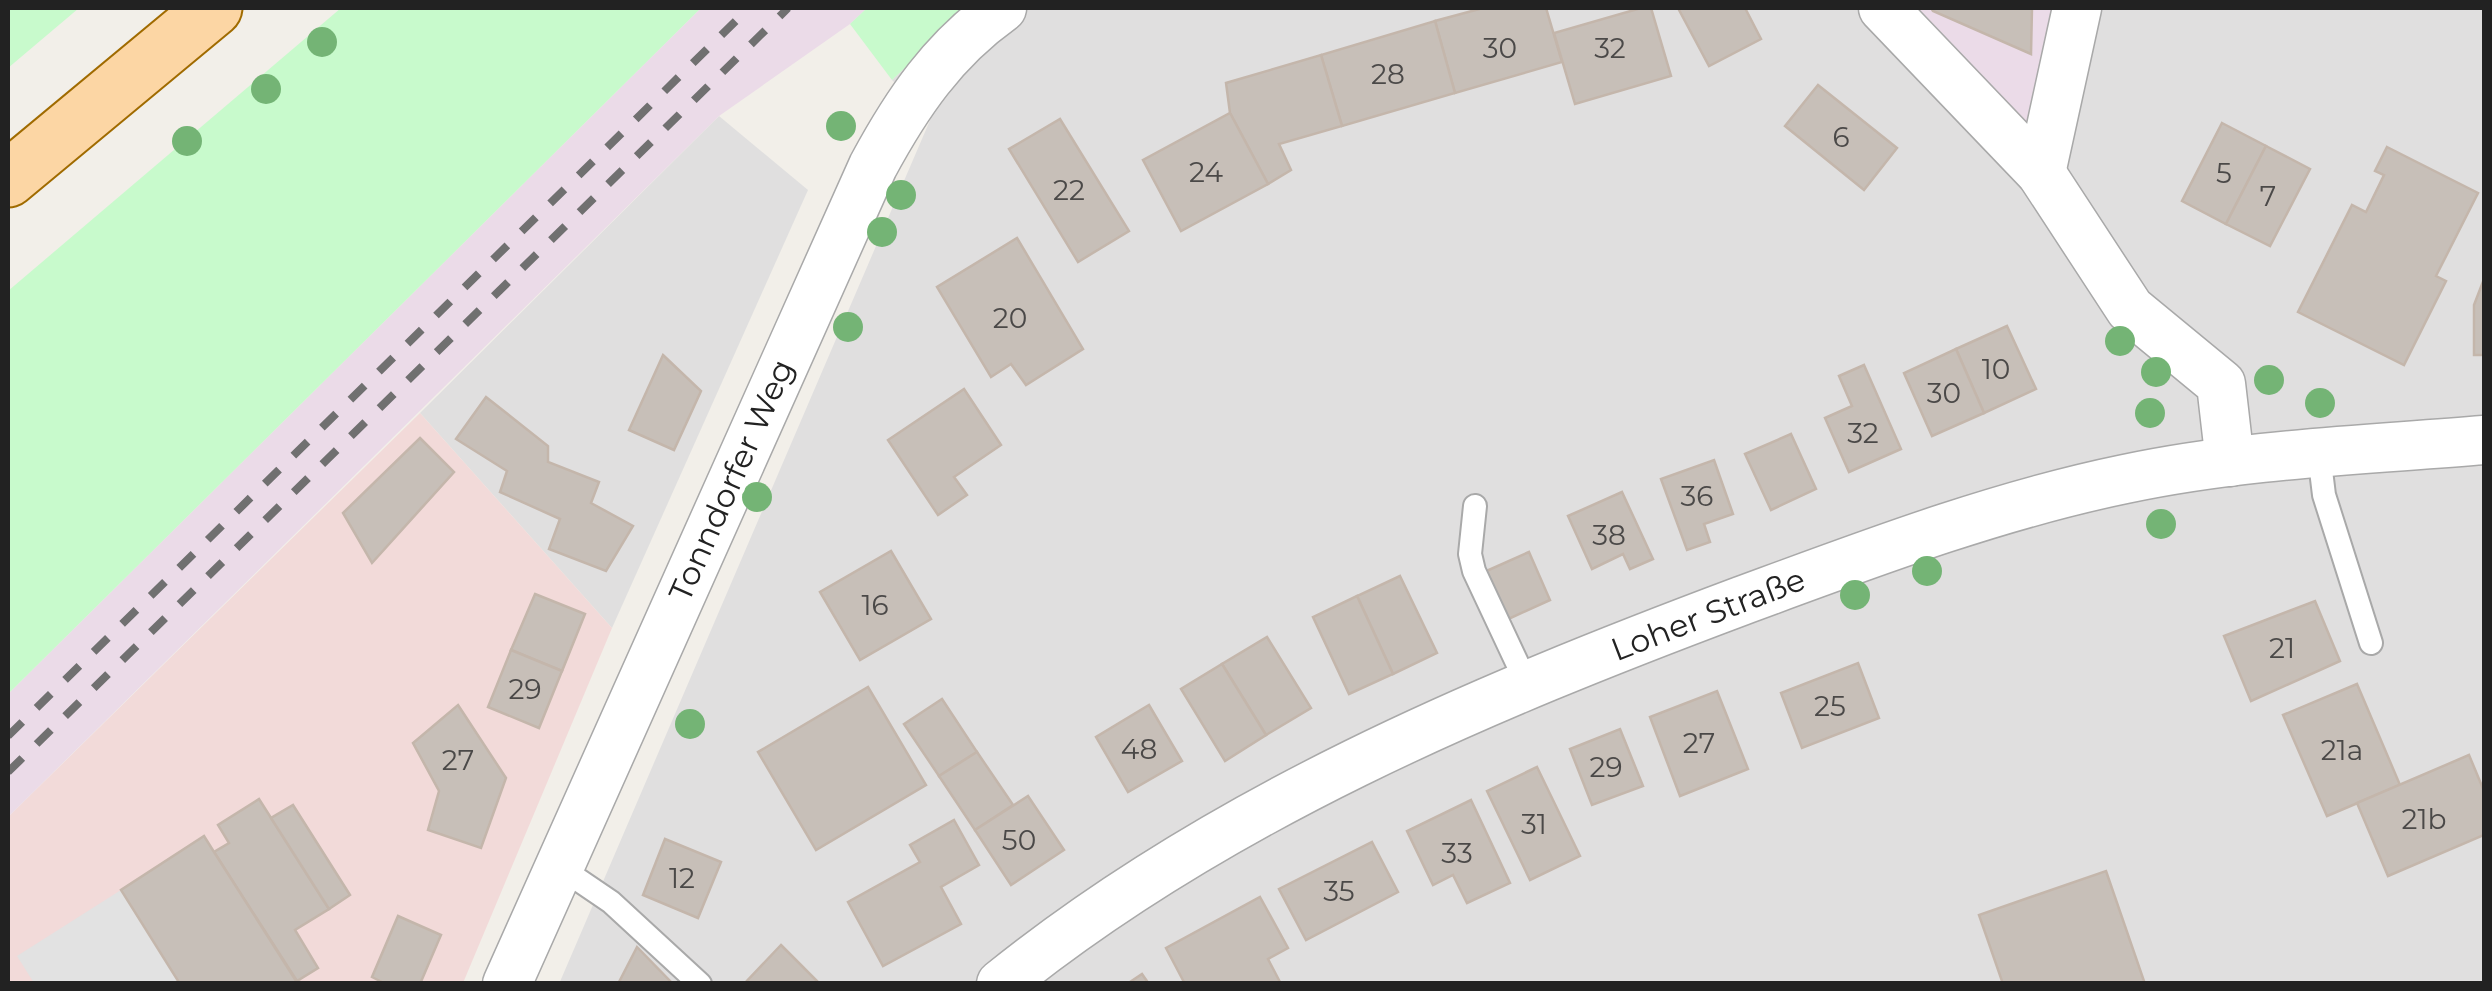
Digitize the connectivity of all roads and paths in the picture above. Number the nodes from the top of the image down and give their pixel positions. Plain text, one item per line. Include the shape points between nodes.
1 (214, 8) edge
2 (1002, 8) edge
3 (1883, 8) edge
4 (2078, 8) edge
5 (2042, 173) junction
6 (8, 180) edge
7 (2484, 440) edge
8 (2319, 454) junction
9 (2230, 462) junction
10 (1476, 506) dead end
11 (2371, 643) dead end
12 (1526, 684) junction
13 (558, 866) junction
14 (507, 984) edge
15 (700, 984) edge
16 (1001, 984) edge

1 - 6 main road
2 - 13 street, Tonndorfer Weg via 946,54 873,166
3 - 5 street
4 - 5 street
5 - 9 street via 2130,309 2221,384
7 - 8 street, Loher Straße
8 - 9 street, Loher Straße
8 - 11 lane via 2324,494
9 - 12 street, Loher Straße via 2123,479 1892,544
10 - 12 lane via 1474,571
12 - 16 street, Loher Straße via 1254,815 1066,932
13 - 14 street, Tonndorfer Weg
13 - 15 lane via 611,902

